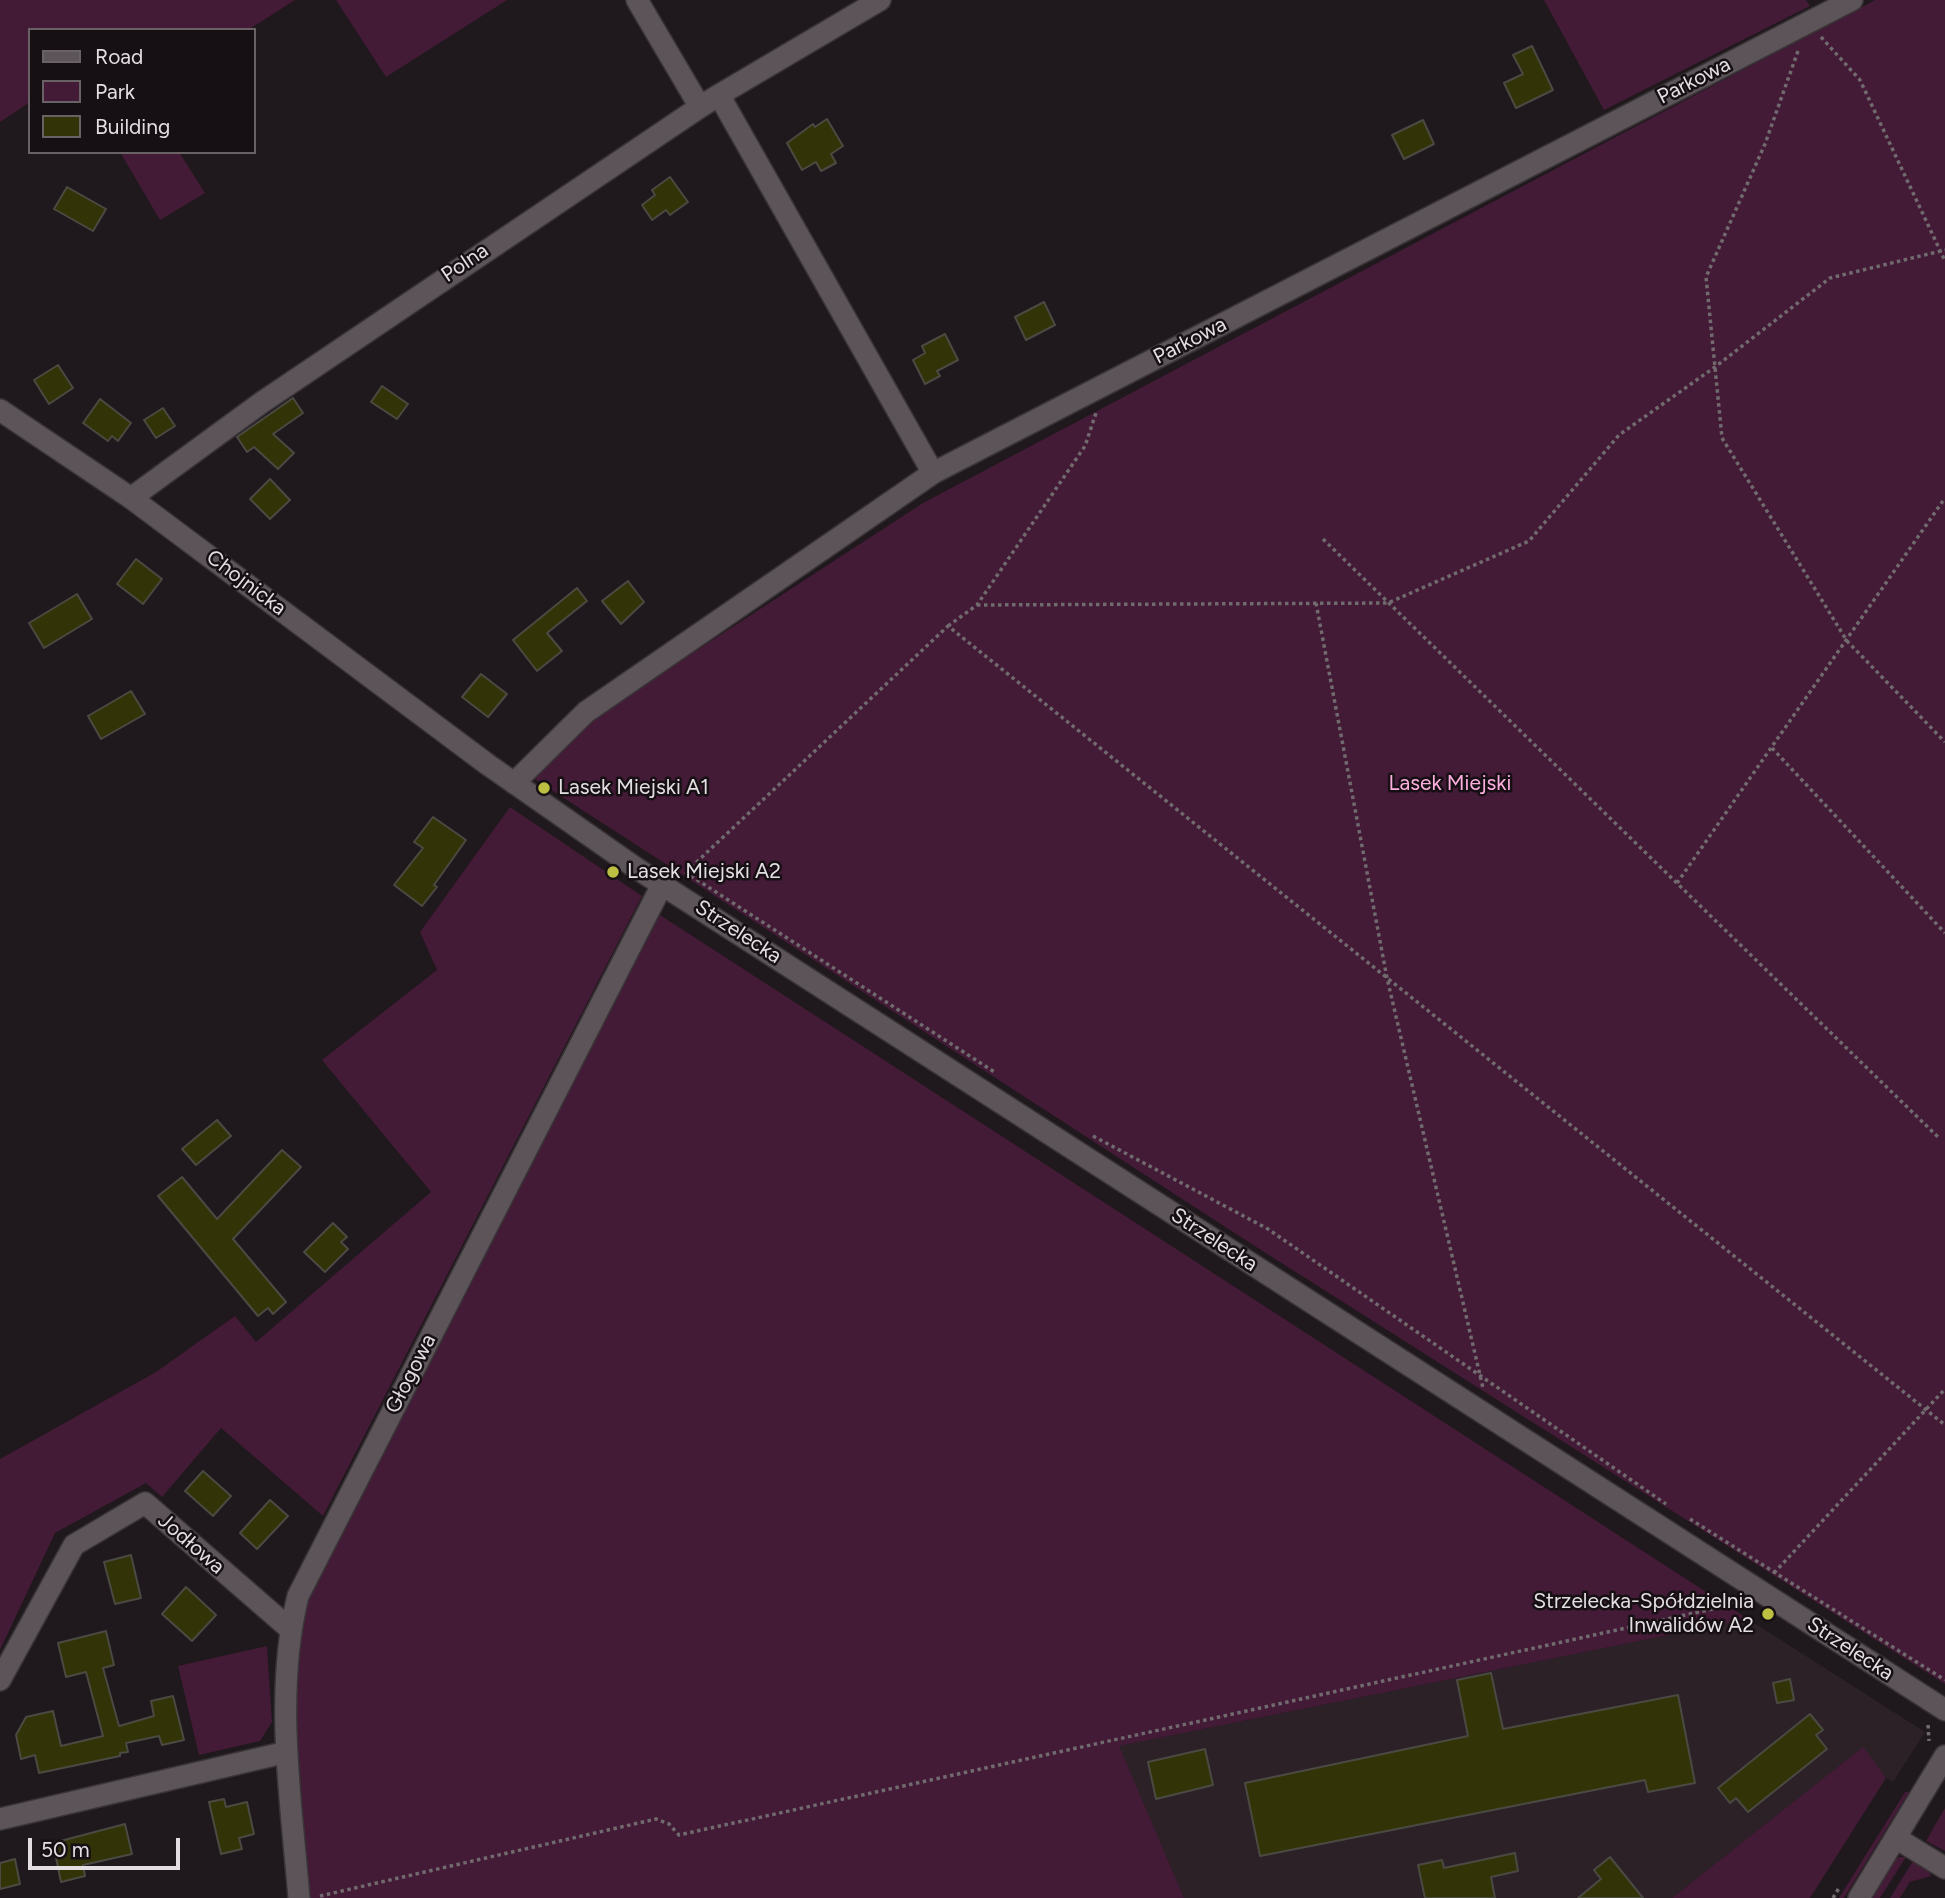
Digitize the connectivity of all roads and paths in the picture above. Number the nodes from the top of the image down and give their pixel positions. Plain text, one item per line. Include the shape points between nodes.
1 (637, 0) edge
2 (880, 0) edge
3 (1852, 0) edge
4 (1808, 22) junction
5 (719, 95) junction
6 (700, 107) junction
7 (1944, 250) edge
8 (1945, 261) edge
9 (1715, 367) junction
10 (1106, 384) junction
11 (0, 410) edge
12 (933, 473) junction
13 (131, 498) junction
14 (1945, 498) edge
15 (1323, 539) dead end
16 (1316, 603) junction
17 (1388, 603) junction
18 (977, 605) junction
19 (948, 626) junction
20 (1847, 641) junction
21 (1945, 742) edge
22 (1772, 748) junction
23 (487, 764) joint
24 (514, 783) junction
25 (663, 883) junction
26 (1677, 883) junction
27 (1945, 933) edge
28 (1387, 978) junction
29 (1006, 1079) dead end
30 (1086, 1132) dead end
31 (1938, 1137) dead end
32 (1480, 1375) junction
33 (1945, 1389) edge
34 (1926, 1409) junction
35 (1490, 1417) junction
36 (1945, 1425) edge
37 (1677, 1511) dead end
38 (1688, 1518) dead end
39 (1775, 1571) junction
40 (1760, 1591) junction
41 (290, 1629) junction
42 (1929, 1669) junction
43 (0, 1680) edge
44 (1945, 1680) edge
45 (1915, 1690) junction
46 (1945, 1710) edge
47 (1924, 1716) dead end
48 (287, 1752) junction
49 (1935, 1754) edge
50 (0, 1819) edge
51 (1896, 1838) junction
52 (1945, 1868) edge
53 (1842, 1883) dead end
54 (299, 1898) edge
55 (311, 1898) edge
56 (1833, 1898) edge
57 (1859, 1898) edge

1 - 6 street
2 - 5 street
3 - 4 street, Parkowa
4 - 7 path via 1860,80
4 - 9 path via 1765,144 1706,277
4 - 10 street, Parkowa
5 - 6 street
5 - 12 street
6 - 13 street, Polna via 261,402
7 - 8 path
7 - 9 path via 1830,278
9 - 17 path via 1619,435 1529,541
9 - 20 path via 1722,438
10 - 12 street, Parkowa
10 - 18 path via 1085,446
11 - 13 street, Chojnicka
12 - 24 street, Parkowa via 586,712
13 - 23 street, Chojnicka
14 - 20 path
15 - 17 path
16 - 17 path
16 - 18 path
16 - 28 path
17 - 26 path
18 - 19 path
19 - 28 path
19 - 29 path via 687,872
20 - 21 path
20 - 22 path
22 - 26 path
22 - 27 path
23 - 24 street, Strzelecka
24 - 25 street, Strzelecka
25 - 35 street, Strzelecka
25 - 41 street, Głogowa via 318,1553 298,1596
26 - 31 path
28 - 32 path
28 - 34 path
30 - 32 path via 1268,1229
32 - 35 path
32 - 37 path
33 - 34 path
34 - 36 path
34 - 39 path
35 - 40 street, Strzelecka
38 - 39 path
39 - 40 path
39 - 42 path
40 - 45 street, Strzelecka
40 - 55 path via 1722,1607 679,1835 656,1819
41 - 43 street, Jodłowa via 145,1503 74,1545
41 - 48 street, Głogowa
42 - 44 path
42 - 45 path
45 - 46 street, Strzelecka
47 - 49 path
48 - 50 street
48 - 54 street, Głogowa
49 - 51 street
51 - 52 street
51 - 57 street
53 - 56 path

